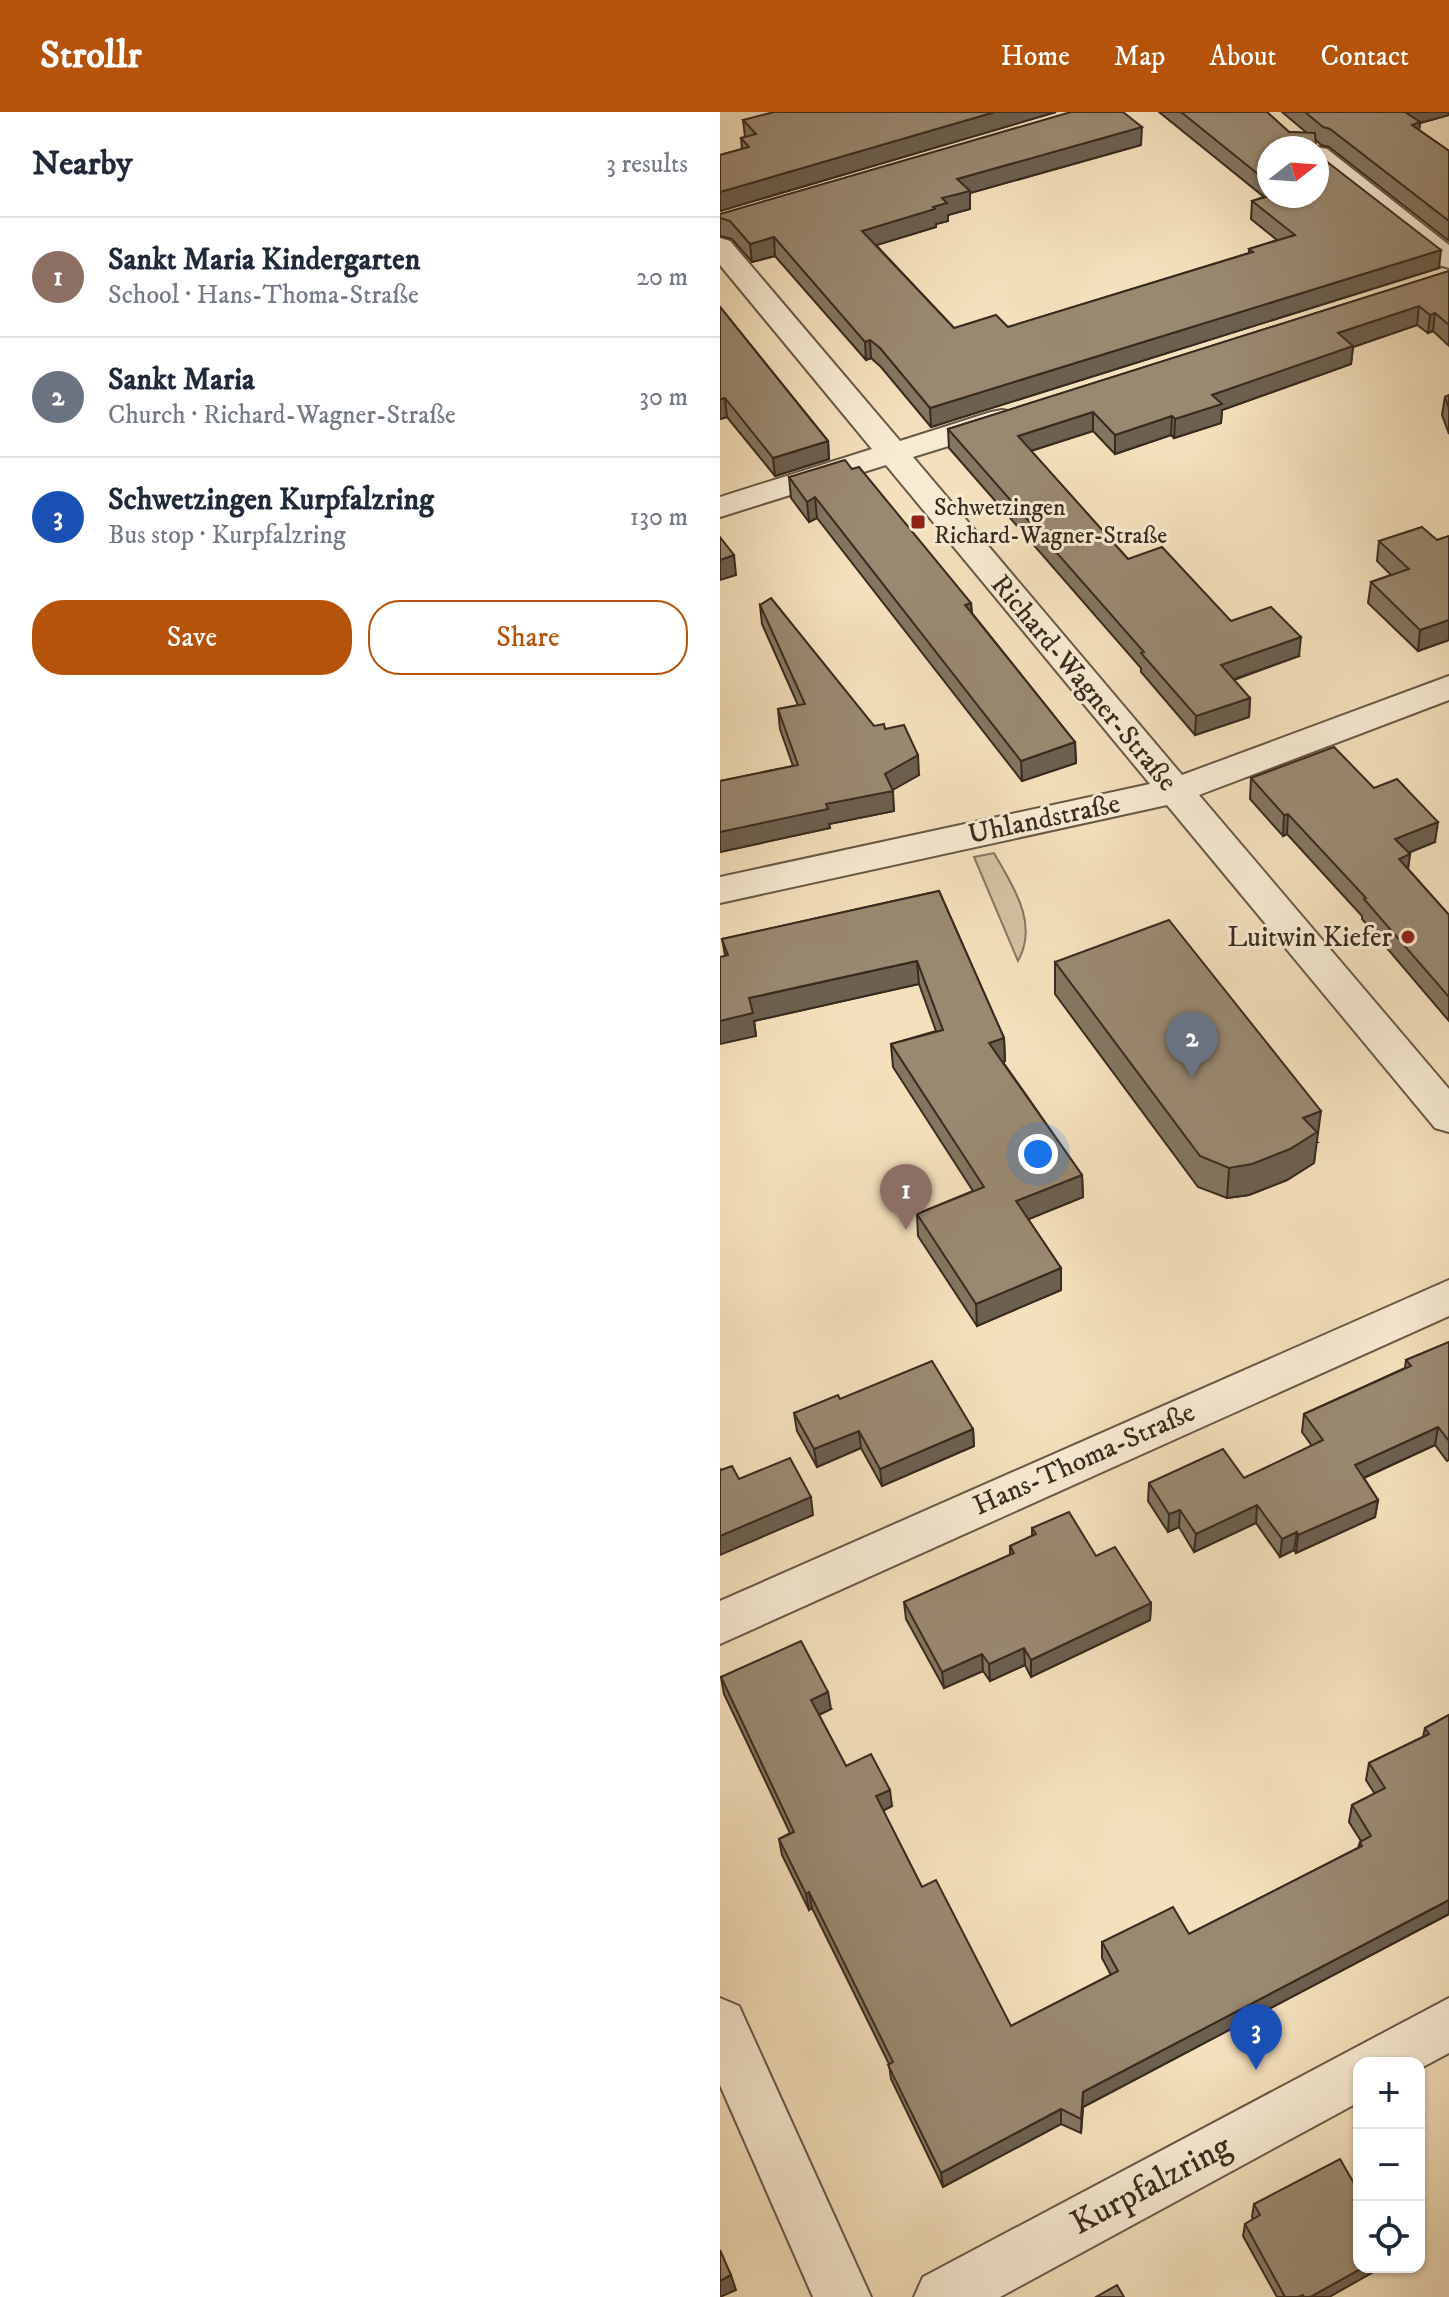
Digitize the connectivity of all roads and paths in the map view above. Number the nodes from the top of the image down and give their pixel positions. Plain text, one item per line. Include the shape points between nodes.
1 (1329, 167) edge
2 (720, 247) edge
3 (1444, 272) edge
4 (1027, 411) edge
5 (891, 454) junction
6 (720, 507) edge
7 (1449, 687) edge
8 (1174, 791) junction
9 (720, 890) edge
10 (1449, 1117) edge
11 (1449, 1297) edge
12 (720, 1623) edge
13 (720, 2024) edge
14 (1449, 2024) edge
15 (1388, 2057) edge
16 (1353, 2076) edge
17 (842, 2297) edge
18 (943, 2297) edge

1 - 3 street
2 - 5 street, Richard-Wagner-Straße
4 - 5 street
5 - 6 street
5 - 8 street, Richard-Wagner-Straße
7 - 8 street, Uhlandstraße
8 - 9 street, Uhlandstraße
8 - 10 street, Richard-Wagner-Straße
11 - 12 street, Hans-Thoma-Straße
13 - 17 street
14 - 15 street
16 - 18 street, Kurpfalzring

